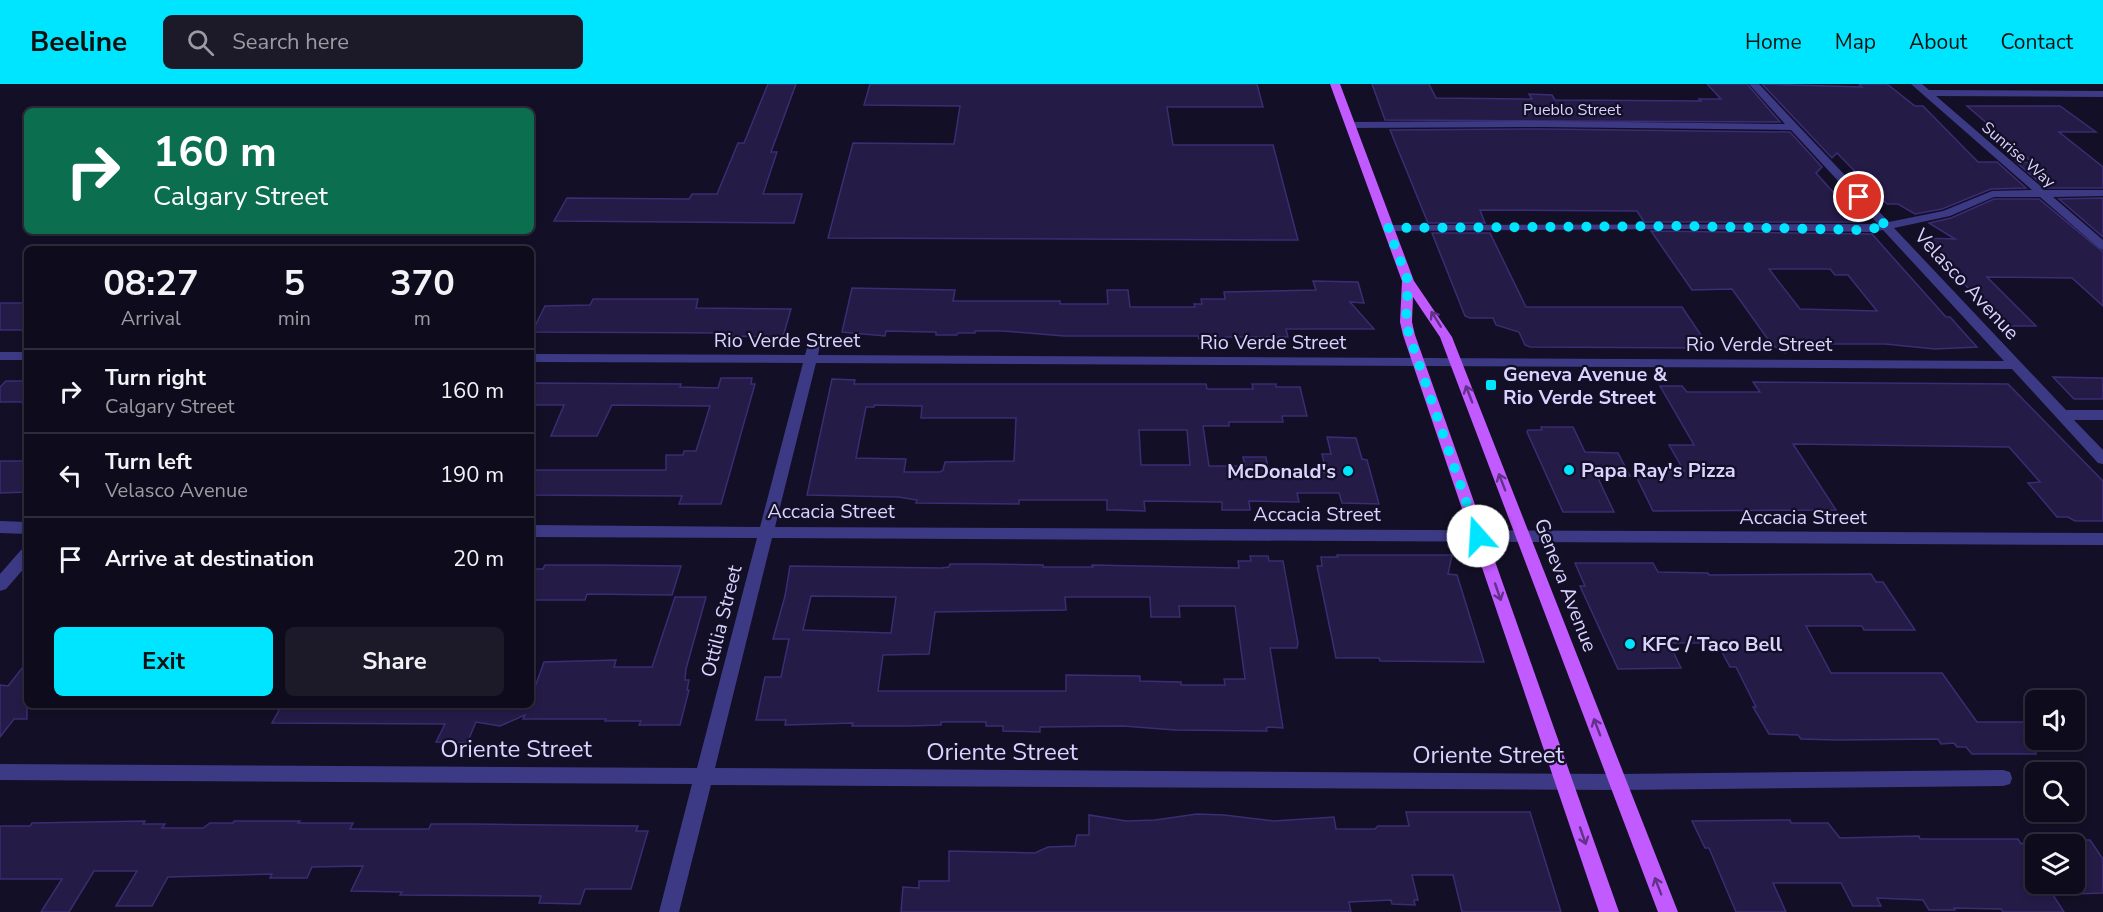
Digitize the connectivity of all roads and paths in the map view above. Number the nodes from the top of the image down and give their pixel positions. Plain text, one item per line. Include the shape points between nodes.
1 (1335, 84) edge
2 (1754, 84) edge
3 (1916, 84) edge
4 (1927, 93) junction
5 (2103, 94) edge
6 (1350, 125) junction
7 (1793, 127) junction
8 (2042, 193) junction
9 (2103, 193) edge
10 (1887, 227) junction
11 (1388, 228) junction
12 (2103, 246) edge
13 (1408, 281) junction
14 (815, 341) dead end
15 (0, 356) edge
16 (24, 356) edge
17 (534, 358) edge
18 (810, 359) junction
19 (1418, 362) junction
20 (1456, 362) junction
21 (2015, 365) junction
22 (2062, 415) junction
23 (2103, 415) edge
24 (2103, 459) edge
25 (0, 527) edge
26 (24, 528) edge
27 (534, 531) edge
28 (766, 532) junction
29 (1478, 536) junction
30 (1523, 537) junction
31 (2103, 539) edge
32 (24, 557) edge
33 (0, 585) edge
34 (0, 772) edge
35 (704, 776) junction
36 (2003, 778) dead end
37 (1564, 781) junction
38 (1618, 782) junction
39 (669, 912) edge
40 (1609, 912) edge
41 (1668, 912) edge

1 - 6 main road, Geneva Avenue
2 - 7 street, Velasco Avenue
3 - 4 street, Sunrise Way
4 - 5 street
4 - 8 street, Sunrise Way
6 - 7 street, Pueblo Street
6 - 11 main road, Geneva Avenue
7 - 10 street, Velasco Avenue
8 - 9 street
8 - 10 street via 1992,194 1946,214
8 - 12 street, Sunrise Way
10 - 11 street
10 - 21 street, Velasco Avenue
11 - 13 main road, Geneva Avenue
13 - 19 main road, Geneva Avenue via 1406,322
20 -> 13 main road, Geneva Avenue via 1435,318
14 - 18 street, Ottilia Street
15 - 16 street
17 - 18 street, Rio Verde Street
18 - 19 street, Rio Verde Street
18 - 28 street, Ottilia Street
19 - 20 street, Rio Verde Street
19 - 29 main road, Geneva Avenue
20 - 21 street, Rio Verde Street
30 -> 20 main road, Geneva Avenue
21 - 22 street, Velasco Avenue
22 - 23 street
22 - 24 street, Velasco Avenue
25 - 26 street
27 - 28 street, Accacia Street
28 - 29 street, Accacia Street
28 - 35 street, Ottilia Street
29 - 30 street, Accacia Street
29 -> 37 main road, Geneva Avenue
30 - 31 street, Accacia Street
38 -> 30 main road, Geneva Avenue
32 - 33 street
34 - 35 street, Oriente Street
35 - 37 street, Oriente Street
35 - 39 street, Ottilia Street
36 - 38 street, Oriente Street
37 - 38 street, Oriente Street
37 -> 40 main road, Geneva Avenue
41 -> 38 main road, Geneva Avenue

